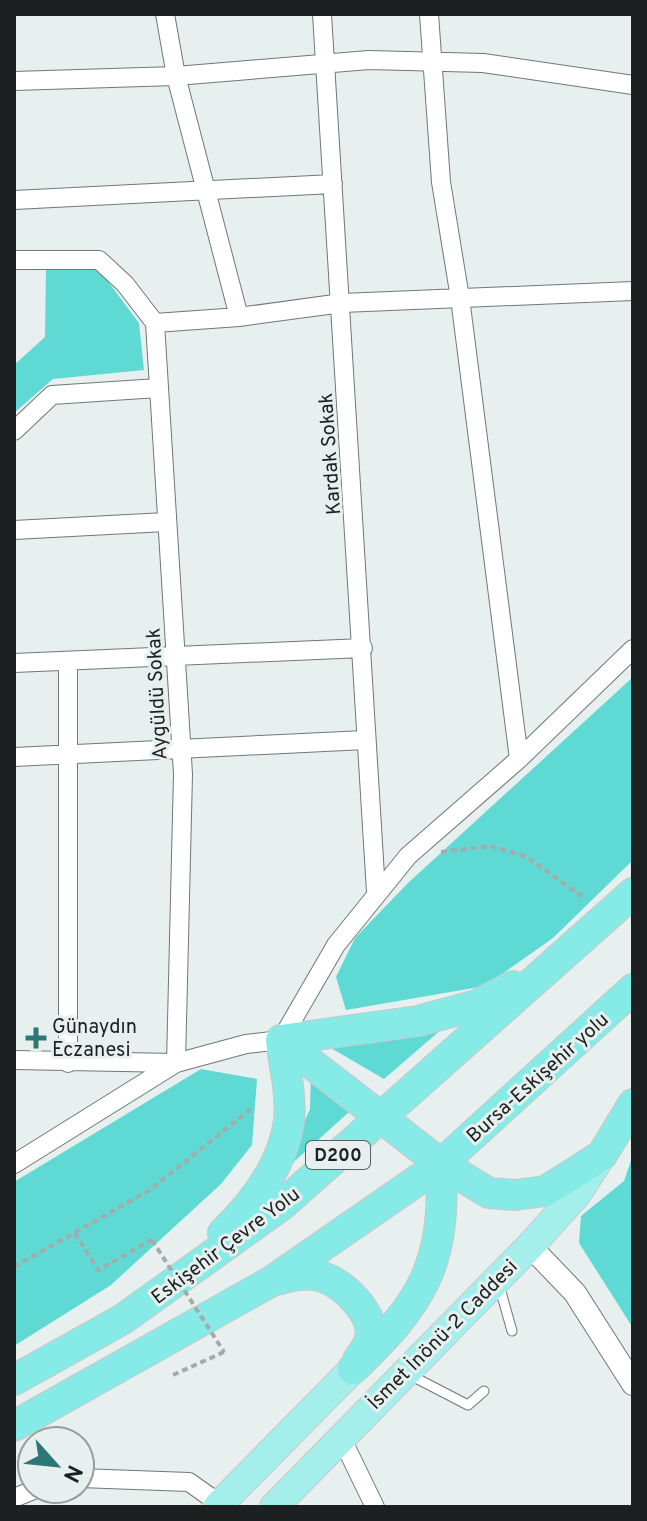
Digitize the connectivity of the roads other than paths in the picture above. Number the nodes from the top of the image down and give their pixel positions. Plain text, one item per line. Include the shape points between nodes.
1 (165, 14) edge
2 (322, 14) edge
3 (429, 14) edge
4 (431, 61) junction
5 (325, 65) junction
6 (176, 76) junction
7 (14, 81) edge
8 (633, 85) edge
9 (333, 184) junction
10 (207, 193) junction
11 (14, 200) edge
12 (14, 260) edge
13 (633, 291) edge
14 (460, 298) junction
15 (342, 303) junction
16 (239, 317) junction
17 (155, 323) junction
18 (158, 388) junction
19 (14, 431) edge
20 (166, 522) junction
21 (14, 530) edge
22 (363, 648) junction
23 (633, 649) edge
24 (177, 655) junction
25 (68, 662) junction
26 (14, 663) edge
27 (365, 740) junction
28 (182, 752) junction
29 (68, 753) junction
30 (14, 757) edge
31 (519, 759) junction
32 (376, 892) junction
33 (633, 893) edge
34 (551, 968) junction
35 (633, 989) edge
36 (281, 1040) junction
37 (14, 1060) edge
38 (68, 1063) junction
39 (176, 1063) junction
40 (633, 1104) edge
41 (381, 1117) junction
42 (602, 1155) junction
43 (14, 1164) edge
44 (441, 1164) junction
45 (530, 1246) junction
46 (497, 1279) junction
47 (272, 1281) junction
48 (157, 1297) junction
49 (512, 1331) dead end
50 (353, 1369) junction
51 (405, 1373) junction
52 (14, 1380) edge
53 (633, 1384) edge
54 (484, 1391) dead end
55 (14, 1426) edge
56 (341, 1437) junction
57 (96, 1479) edge
58 (218, 1506) edge
59 (274, 1507) edge
60 (375, 1507) edge

1 - 6 street
2 - 5 street, Kardak Sokak
3 - 4 street
4 - 5 street
4 - 8 street via 483,63
4 - 14 street via 441,182
5 - 6 street
5 - 9 street, Kardak Sokak
6 - 7 street
6 - 10 street
9 - 10 street
9 - 15 street, Kardak Sokak
10 - 11 street
10 - 16 street
12 - 17 street via 99,260
13 - 14 street
14 - 15 street
14 - 31 street
15 - 16 street
15 - 22 street, Kardak Sokak
16 - 17 street
17 - 18 street, Aygüldü Sokak
18 - 19 street via 52,395
18 - 20 street, Aygüldü Sokak
20 - 21 street
20 - 24 street, Aygüldü Sokak
22 - 24 street
22 - 27 street, Kardak Sokak
23 - 31 street
24 - 25 street
24 - 28 street, Aygüldü Sokak
25 - 26 street
25 - 29 street
27 - 28 street
27 - 32 street, Kardak Sokak
28 - 29 street
28 - 39 street, Aygüldü Sokak
29 - 30 street
29 - 38 street
31 - 32 street via 408,856
32 - 36 street via 336,945
33 - 34 highway, Eskişehir Çevre Yolu / D200
34 - 36 highway via 477,1005 418,1021
34 - 41 highway, Eskişehir Çevre Yolu / D200
35 - 44 highway, Bursa-Eskişehir yolu
36 - 39 street
36 - 41 highway
36 - 48 highway via 290,1119 280,1157 231,1224
37 - 38 street
38 - 39 street
39 - 43 street
40 - 42 highway
41 - 44 highway
41 - 48 highway, Eskişehir Çevre Yolu / D200 via 282,1205
42 - 44 highway via 545,1191 515,1195 489,1193
42 - 45 main road, İsmet İnönü-2 Caddesi via 577,1194
44 - 47 highway
44 - 50 highway via 443,1214 419,1293 394,1330
45 - 46 main road, İsmet İnönü-2 Caddesi
45 - 53 street via 575,1293
46 - 49 lane
46 - 51 main road, İsmet İnönü-2 Caddesi
47 - 50 highway via 300,1274 324,1277 350,1295 370,1319 370,1339
47 - 55 highway
48 - 52 highway, Eskişehir Çevre Yolu / D200
50 - 58 main road, İsmet İnönü-2 Caddesi
51 - 54 lane via 468,1405
51 - 56 main road, İsmet İnönü-2 Caddesi
56 - 59 main road, İsmet İnönü-2 Caddesi
56 - 60 street
57 - 58 street via 189,1482

